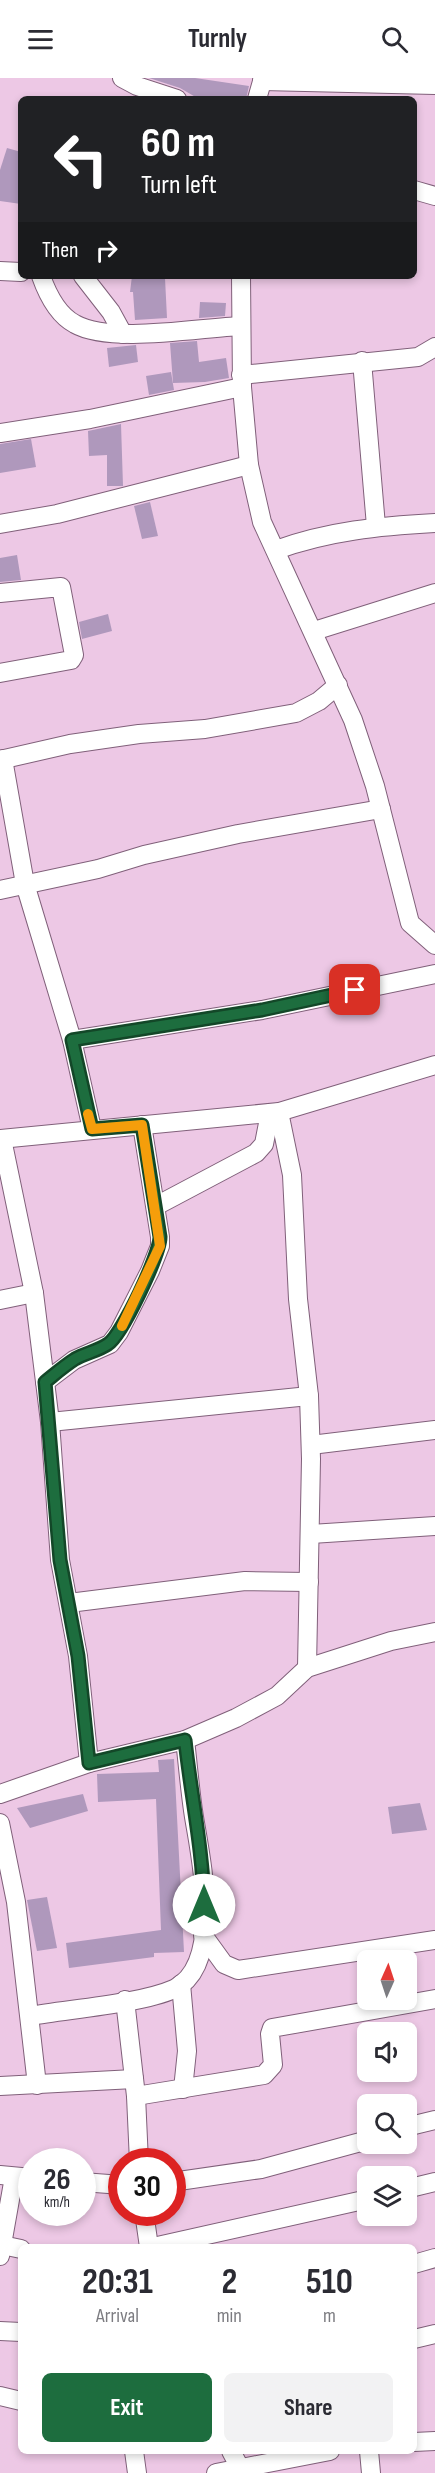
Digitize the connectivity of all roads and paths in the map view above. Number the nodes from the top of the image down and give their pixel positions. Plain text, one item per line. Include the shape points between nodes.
1 (123, 78) edge
2 (435, 85) edge
3 (261, 86) edge
4 (168, 96) edge
5 (417, 191) edge
6 (435, 196) edge
7 (0, 271) edge
8 (18, 272) edge
9 (43, 279) edge
10 (85, 279) edge
11 (241, 279) edge
12 (240, 326) junction
13 (123, 334) junction
14 (435, 347) edge
15 (362, 362) junction
16 (242, 381) junction
17 (0, 433) edge
18 (249, 465) junction
19 (435, 523) edge
20 (0, 524) edge
21 (376, 526) junction
22 (276, 550) junction
23 (0, 593) edge
24 (434, 598) edge
25 (314, 631) junction
26 (0, 673) edge
27 (338, 686) junction
28 (2, 759) edge
29 (381, 808) junction
30 (25, 884) junction
31 (0, 890) edge
32 (435, 945) edge
33 (435, 974) edge
34 (72, 1040) junction
35 (435, 1065) edge
36 (274, 1112) junction
37 (142, 1125) junction
38 (92, 1129) junction
39 (1, 1139) edge
40 (264, 1144) junction
41 (289, 1160) junction
42 (156, 1206) junction
43 (34, 1293) junction
44 (0, 1300) edge
45 (45, 1382) junction
46 (309, 1396) junction
47 (50, 1422) junction
48 (435, 1430) edge
49 (311, 1445) junction
50 (435, 1526) edge
51 (311, 1534) junction
52 (309, 1582) junction
53 (69, 1604) junction
54 (435, 1632) edge
55 (307, 1668) junction
56 (185, 1740) junction
57 (89, 1763) junction
58 (0, 1794) edge
59 (0, 1823) edge
60 (203, 1935) junction
61 (435, 1940) edge
62 (181, 1984) junction
63 (435, 1999) edge
64 (125, 2000) junction
65 (30, 2016) junction
66 (37, 2085) junction
67 (0, 2086) edge
68 (135, 2087) junction
69 (183, 2089) junction
70 (435, 2120) edge
71 (417, 2124) edge
72 (357, 2143) edge
73 (138, 2148) edge
74 (15, 2177) edge
75 (186, 2180) edge
76 (435, 2182) edge
77 (417, 2186) edge
78 (357, 2201) edge
79 (147, 2226) edge
80 (150, 2244) edge
81 (165, 2244) edge
82 (18, 2249) edge
83 (1, 2250) edge
84 (435, 2258) edge
85 (417, 2263) edge
86 (0, 2331) edge
87 (18, 2332) edge
88 (435, 2334) edge
89 (417, 2339) edge
90 (0, 2396) edge
91 (18, 2400) edge
92 (435, 2441) edge
93 (417, 2442) edge
94 (134, 2454) edge
95 (233, 2454) edge
96 (314, 2454) edge
97 (369, 2454) edge
98 (240, 2468) junction
99 (137, 2473) edge
100 (216, 2473) edge
101 (371, 2473) edge

1 - 4 street
2 - 3 street
5 - 6 street
7 - 8 street
9 - 13 street via 58,309 74,324 99,333
10 - 13 street
11 - 12 street
12 - 13 street
12 - 16 street
14 - 15 street via 418,357
15 - 16 street
15 - 21 street
16 - 17 street via 90,419
16 - 18 street
18 - 20 street
18 - 22 street via 262,522
19 - 21 street
21 - 22 street via 322,535
22 - 25 street
23 - 26 street via 61,587 75,655 71,660
24 - 25 street
25 - 27 street
27 - 28 street via 296,713 205,729 70,744
27 - 29 street
28 - 30 street
29 - 30 street via 238,834
29 - 32 street via 410,923
30 - 31 street
30 - 34 street
33 - 34 street via 262,1010
34 - 38 street
35 - 36 street
36 - 37 street
36 - 40 street
36 - 41 street
37 - 38 street
37 - 42 street
38 - 39 street
39 - 43 street
40 - 41 street
40 - 42 street via 256,1153
41 - 46 street
42 - 45 street via 160,1246 119,1332 110,1344 74,1360
43 - 44 street
43 - 45 street
45 - 47 street
46 - 47 street
46 - 49 street
47 - 53 street via 60,1560
48 - 49 street
49 - 51 street
50 - 51 street
51 - 52 street
52 - 53 street via 245,1581
52 - 55 street
53 - 57 street
54 - 55 street via 391,1641
55 - 56 street via 277,1696
56 - 57 street
56 - 60 street via 204,1864
57 - 58 street
59 - 65 street via 16,1902
60 - 61 street via 224,1964 238,1970
60 - 62 street via 198,1964
62 - 64 street via 155,1995
62 - 69 street via 187,2051
63 - 69 street via 272,2028 273,2065 264,2074
64 - 65 street
64 - 68 street
65 - 66 street
66 - 67 street
66 - 68 street
68 - 69 street
68 - 73 street
70 - 71 street
72 - 75 street via 261,2169
74 - 83 street
76 - 77 street
78 - 81 street
79 - 80 street
82 - 83 street
84 - 85 street
86 - 87 street
88 - 89 street
90 - 91 street
92 - 93 street
94 - 99 street
95 - 98 street
96 - 98 street
97 - 101 street
98 - 100 street

